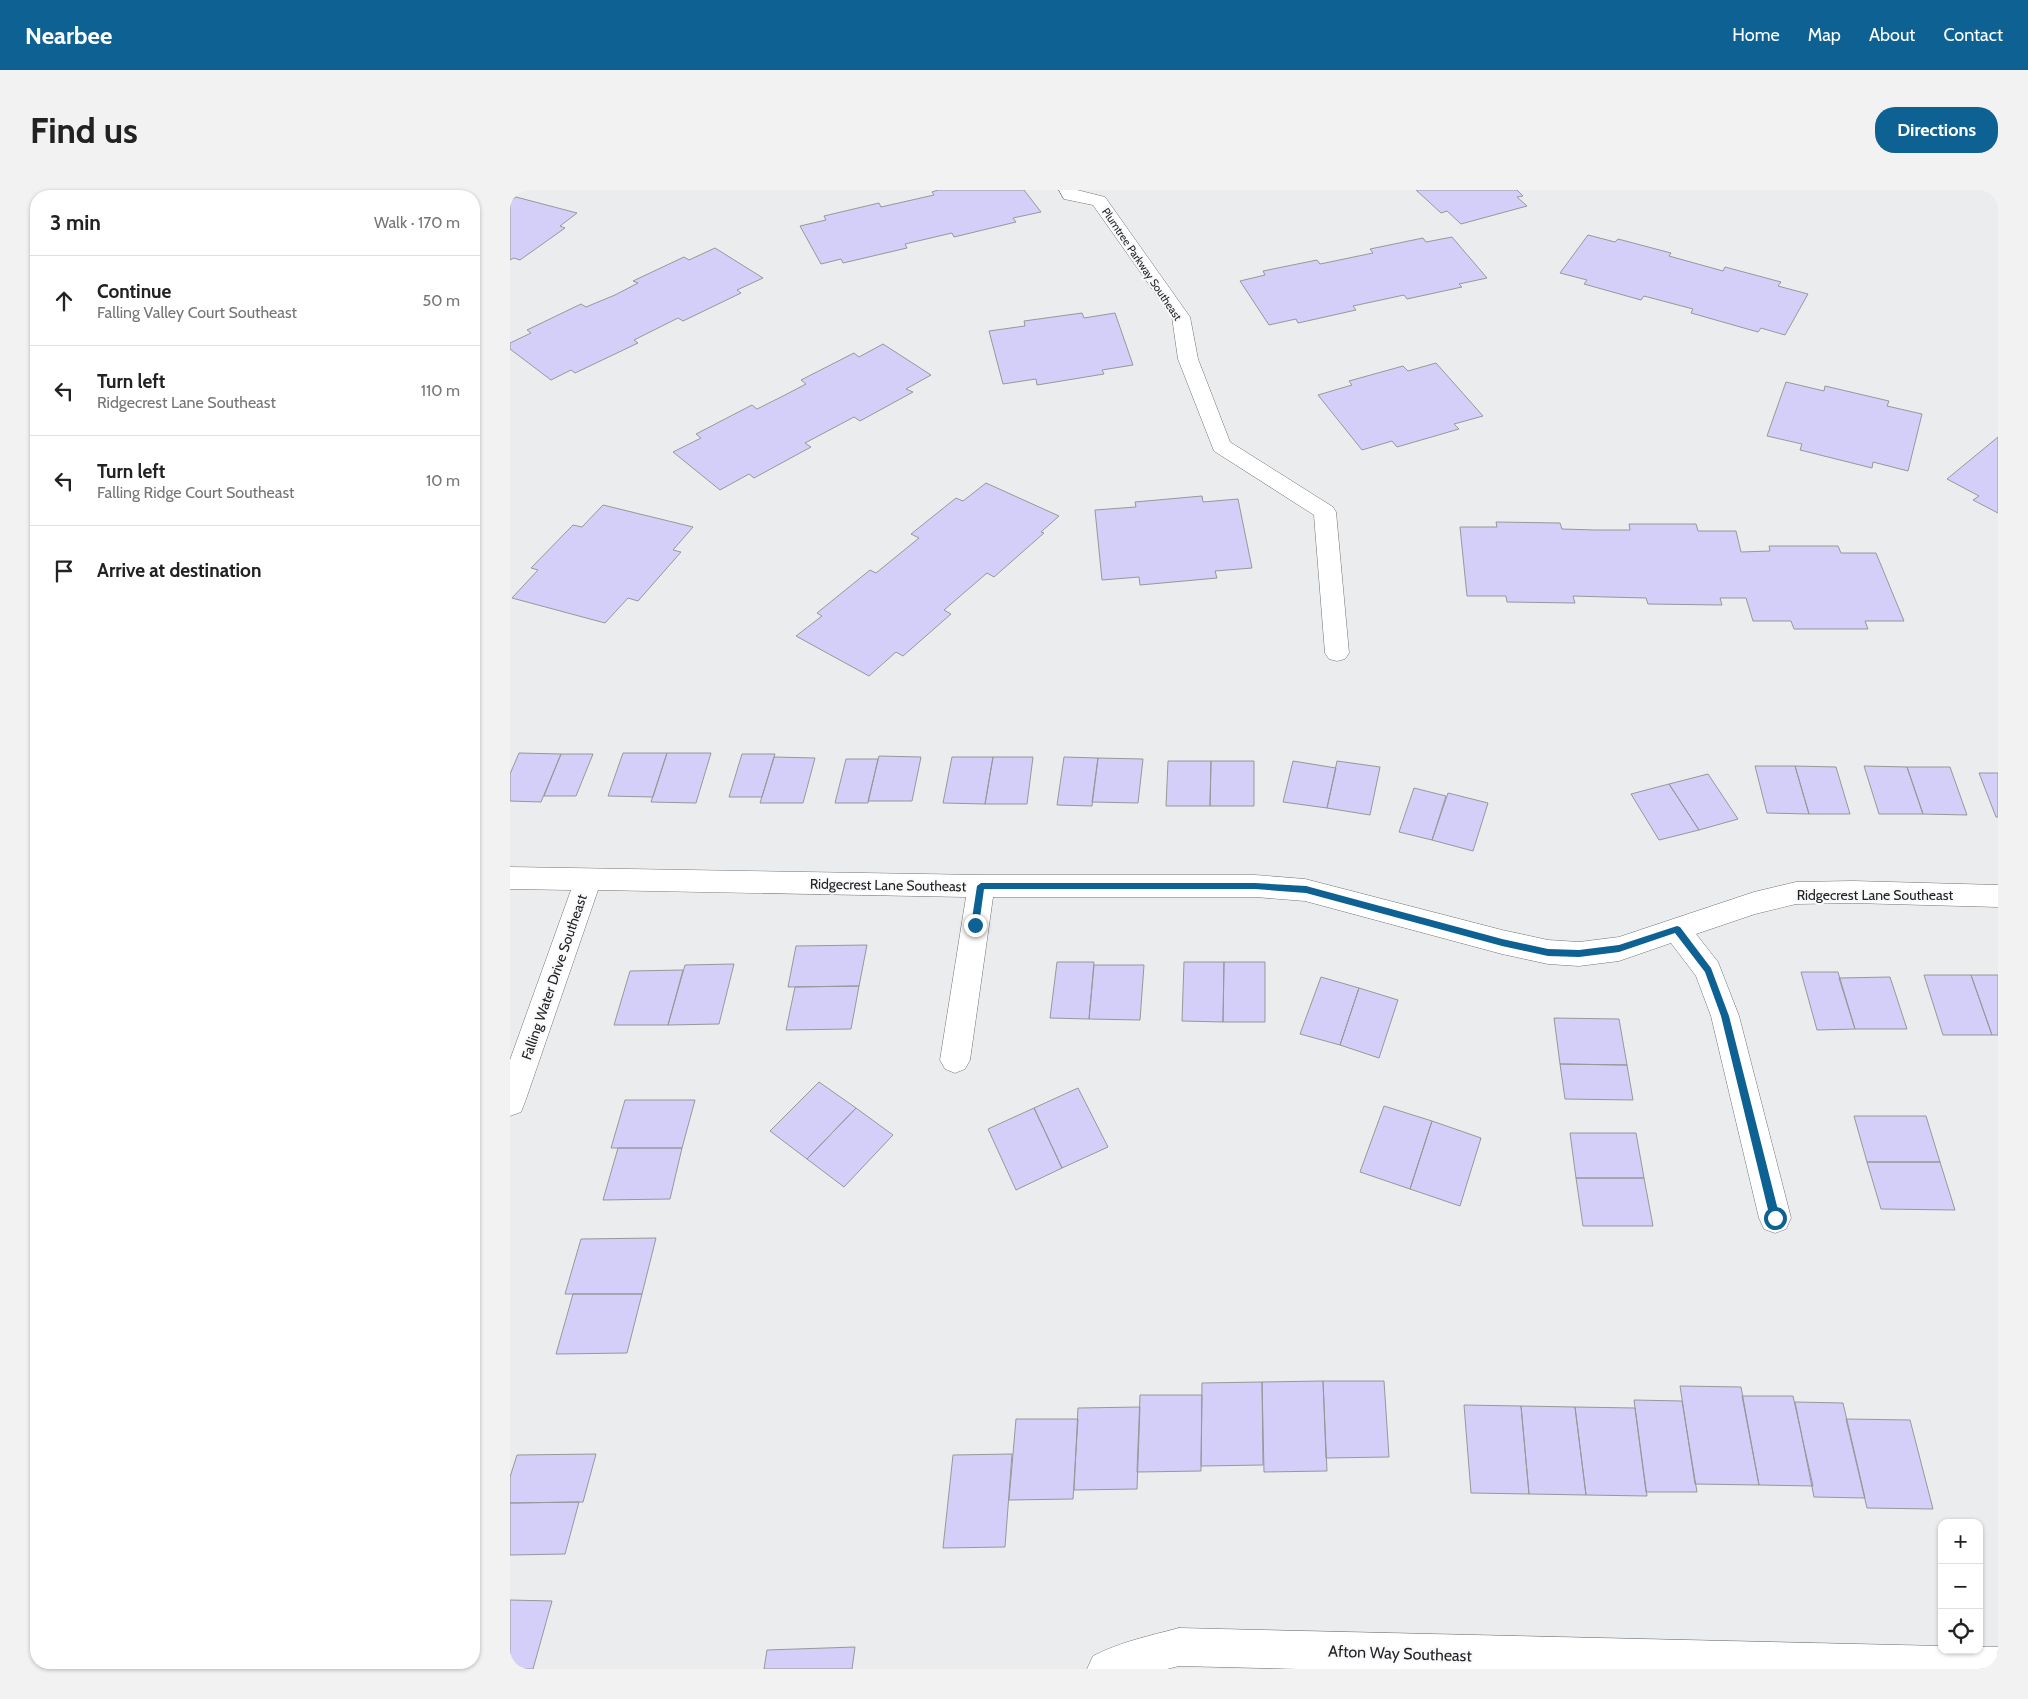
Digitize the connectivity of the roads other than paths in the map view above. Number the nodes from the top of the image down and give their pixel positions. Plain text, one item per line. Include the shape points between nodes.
1 (1068, 190) edge
2 (1101, 195) edge
3 (1337, 653) dead end
4 (510, 878) edge
5 (588, 880) junction
6 (981, 886) junction
7 (1998, 896) edge
8 (1677, 930) junction
9 (955, 1060) dead end
10 (510, 1102) edge
11 (1775, 1218) dead end
12 (1671, 1665) edge
13 (1998, 1666) edge
14 (1106, 1669) edge

1 - 2 street, Plumtree Parkway Southeast via 1070,194
2 - 3 street, Plumtree Parkway Southeast via 1107,210 1181,317 1188,359 1221,446 1325,512
4 - 5 street, Ridgecrest Lane Southeast
5 - 6 street, Ridgecrest Lane Southeast
5 - 10 street, Falling Water Drive Southeast
6 - 8 street, Ridgecrest Lane Southeast via 1255,886 1306,890 1502,942 1548,952 1579,954 1619,949
6 - 9 street
7 - 8 street, Ridgecrest Lane Southeast via 1796,892
8 - 11 street via 1708,970 1725,1016
12 - 13 street, Afton Way Southeast
12 - 14 street, Afton Way Southeast via 1179,1647 1120,1662

